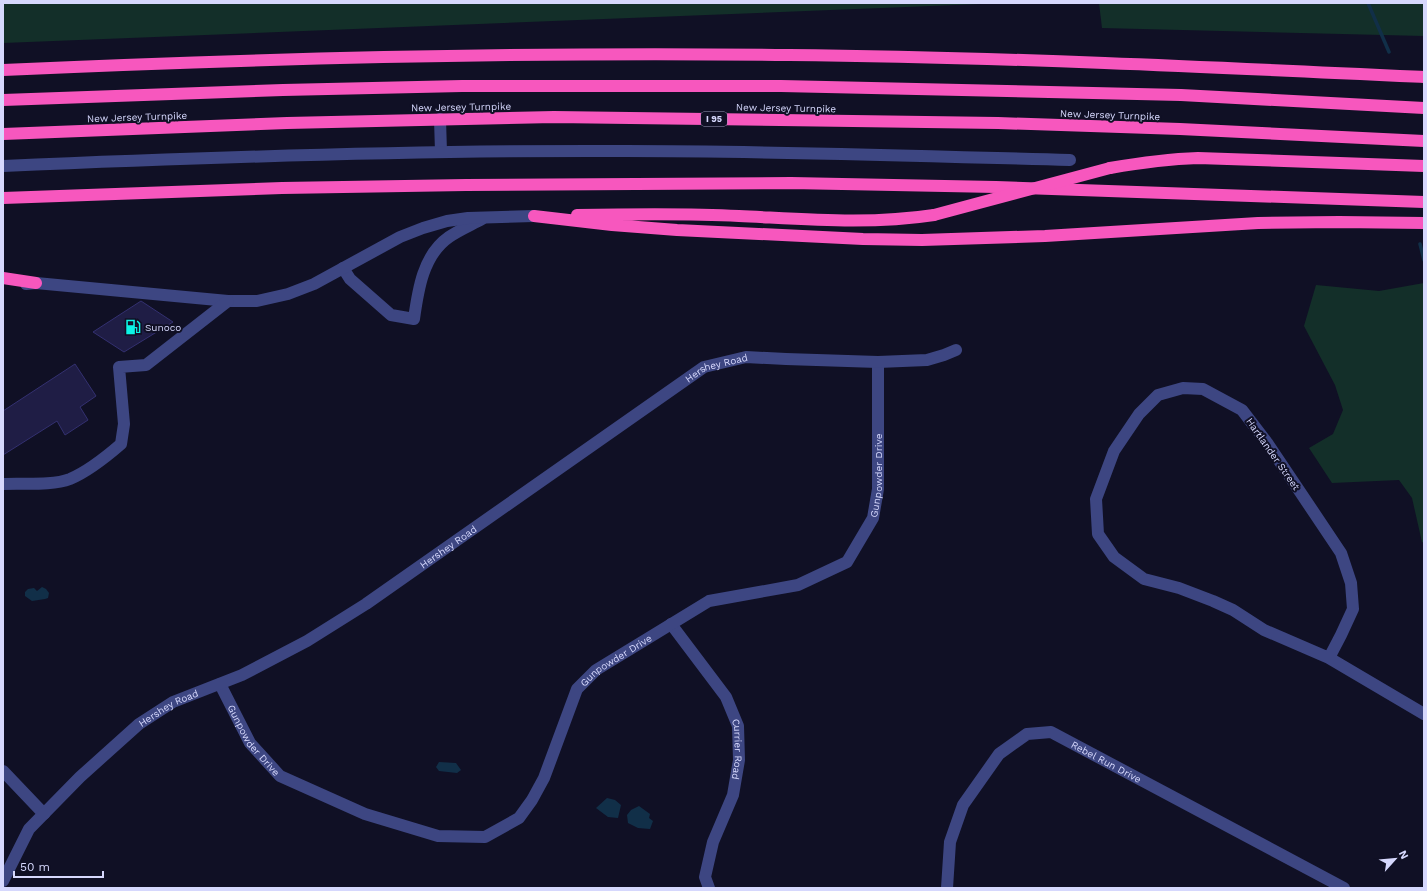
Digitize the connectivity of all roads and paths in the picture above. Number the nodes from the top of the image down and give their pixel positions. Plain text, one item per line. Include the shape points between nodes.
1 (3, 70) edge
2 (1424, 77) edge
3 (3, 100) edge
4 (1424, 108) edge
5 (440, 119) junction
6 (3, 134) edge
7 (1424, 141) edge
8 (441, 152) junction
9 (1070, 160) dead end
10 (3, 166) edge
11 (1424, 166) edge
12 (3, 198) edge
13 (1424, 202) edge
14 (534, 216) junction
15 (484, 217) junction
16 (1424, 222) edge
17 (343, 268) junction
18 (3, 278) edge
19 (36, 283) junction
20 (3, 284) edge
21 (228, 301) junction
22 (956, 350) dead end
23 (878, 362) junction
24 (3, 484) edge
25 (670, 624) junction
26 (1329, 658) junction
27 (220, 684) junction
28 (1424, 714) edge
29 (3, 772) edge
30 (44, 814) junction
31 (3, 881) edge
32 (710, 888) edge
33 (946, 888) edge
34 (1344, 888) edge

1 - 2 highway via 293,59 780,55 1022,60
3 - 4 highway, New Jersey Turnpike via 462,86 782,86 1181,95
5 - 6 highway, New Jersey Turnpike / I 95
5 - 7 highway, New Jersey Turnpike / I 95 via 554,117 998,124
5 - 8 street
8 - 9 street via 764,152
8 - 10 street
11 - 14 highway, bridge via 1170,159 1110,168 934,215 862,222 672,214
12 - 13 highway via 282,188 791,184 996,187
14 - 15 street
14 - 16 highway via 677,230 922,240 1006,238 1258,223
15 - 17 street via 447,221 423,228 400,237
15 - 17 street via 448,238 430,256 418,289 414,319 391,315 350,279
17 - 21 street via 314,284 288,294 257,301
18 - 19 highway
19 - 20 street
19 - 21 street
21 - 24 street via 146,365 118,368 124,424 121,444 70,479 51,483
22 - 23 street, Hershey Road via 927,360
23 - 25 street, Gunpowder Drive via 878,489 873,518 846,562 798,585 709,601
23 - 27 street, Hershey Road via 746,357 704,367 366,604 307,641
25 - 27 street, Gunpowder Drive via 596,670 577,689 544,778 532,800 519,818 485,837 431,834 365,814 280,776 250,743
25 - 32 street, Currier Road via 726,697 738,726 739,760 733,795 713,842 705,877
26 - 26 street, Hartlander Street via 1264,630 1234,610 1213,600 1144,579 1114,557 1098,534 1096,499 1114,451 1139,414 1158,395 1183,388 1203,389 1242,410 1341,553 1352,583 1353,609
26 - 28 street, Hartlander Street
27 - 30 street, Hershey Road via 173,702 139,724 80,777
29 - 30 street
30 - 31 street, Hershey Road via 29,829
33 - 34 street, Rebel Run Drive via 950,842 963,805 999,754 1027,734 1051,732

